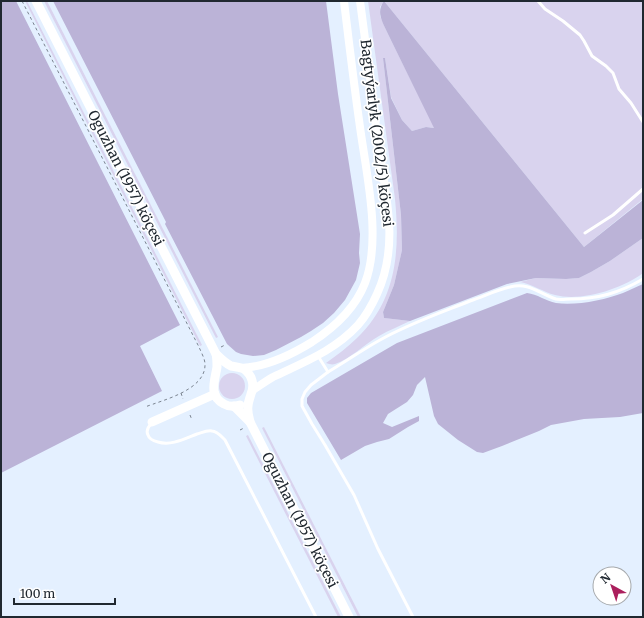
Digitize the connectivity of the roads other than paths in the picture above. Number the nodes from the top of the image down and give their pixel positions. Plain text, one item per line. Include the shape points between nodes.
1 (36, 1) edge
2 (344, 1) edge
3 (360, 1) edge
4 (538, 1) edge
5 (643, 122) edge
6 (643, 189) edge
7 (586, 233) dead end
8 (643, 279) edge
9 (216, 354) junction
10 (318, 356) junction
11 (237, 367) junction
12 (328, 372) junction
13 (215, 378) junction
14 (215, 394) junction
15 (251, 394) junction
16 (234, 406) junction
17 (152, 422) joint
18 (250, 422) junction
19 (316, 617) edge
20 (349, 617) edge
21 (413, 617) edge

1 - 9 main road, Oguzhan (1957) köçesi
2 - 11 street, Bagtyýarlyk (2002/5) köçesi via 370,198 373,243 368,274 349,311 323,335 303,348 280,358 260,365
3 - 10 street, Bagtyýarlyk (2002/5) köçesi via 386,187 390,230 388,262 384,279 366,315 344,338
4 - 5 lane via 580,36 592,56 613,73
6 - 7 lane via 613,215
8 - 12 lane via 611,294 594,298 558,300 528,286 510,287 395,332
9 - 11 main road, Oguzhan (1957) köçesi via 225,363
9 - 13 main road, Oguzhan (1957) köçesi
10 - 12 lane
10 - 15 street, Bagtyýarlyk (2002/5) köçesi via 272,378
11 - 13 main road via 228,367 220,371
11 - 15 main road, Oguzhan (1957) köçesi via 251,377
12 - 21 lane via 305,392 302,406 354,495
13 - 14 main road, Oguzhan (1957) köçesi
14 - 16 main road, Oguzhan (1957) köçesi via 221,402
14 - 17 main road
15 - 16 main road via 242,404
15 - 18 main road, Oguzhan (1957) köçesi via 247,408
16 - 18 main road, Oguzhan (1957) köçesi
17 - 19 lane via 147,430 148,436 155,442 175,442 202,432 213,431 225,440
18 - 20 main road, Oguzhan (1957) köçesi

